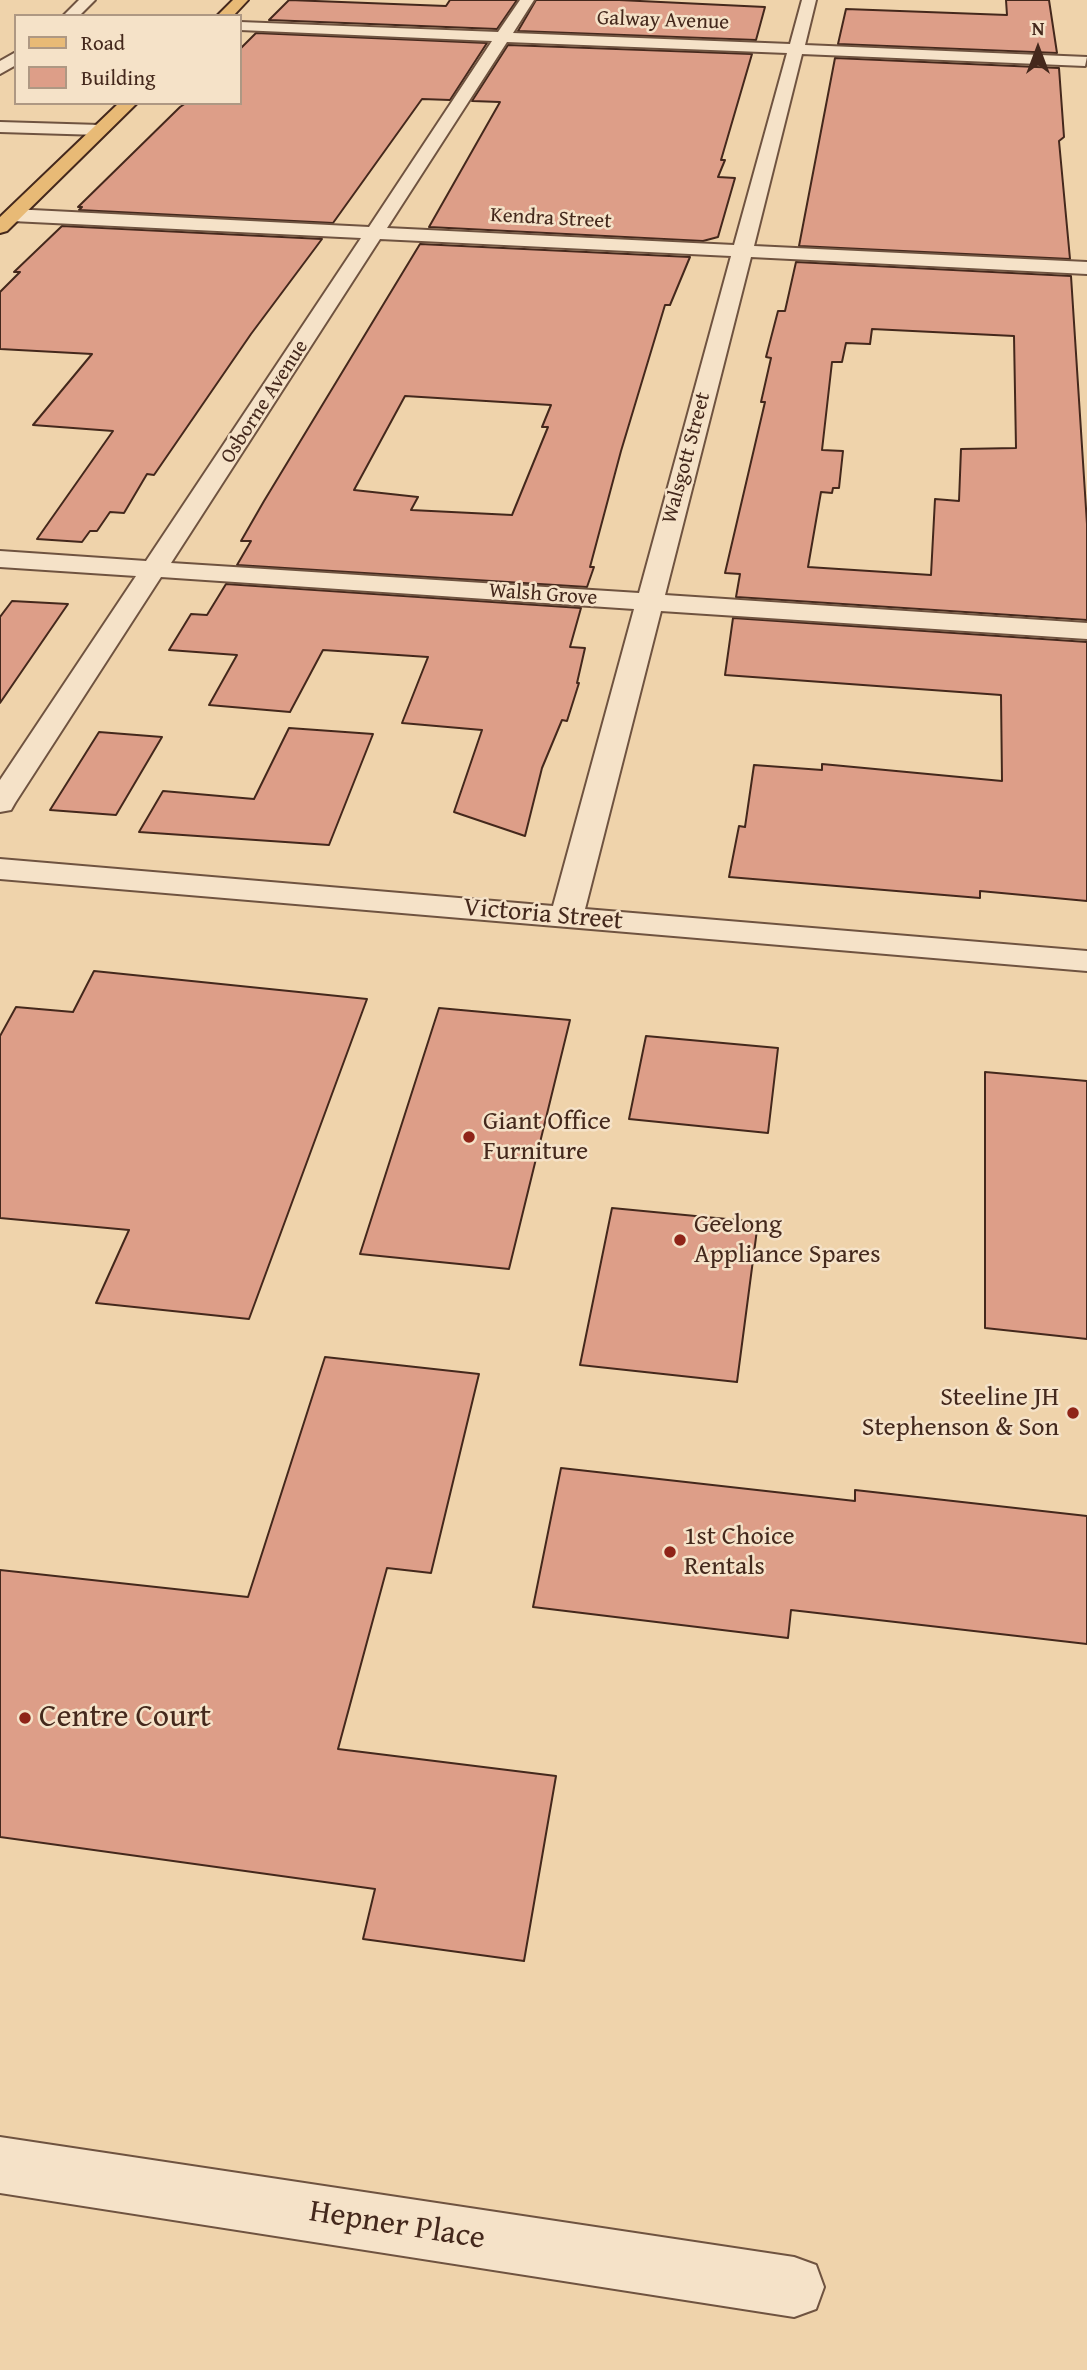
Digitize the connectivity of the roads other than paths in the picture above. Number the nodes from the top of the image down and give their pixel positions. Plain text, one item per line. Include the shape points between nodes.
1 (89, 0) edge
2 (241, 0) edge
3 (527, 0) edge
4 (809, 0) edge
5 (72, 14) edge
6 (226, 14) edge
7 (242, 26) edge
8 (503, 36) junction
9 (797, 48) junction
10 (1086, 60) edge
11 (127, 105) edge
12 (0, 130) edge
13 (96, 133) junction
14 (6, 221) edge
15 (376, 234) junction
16 (742, 251) junction
17 (1087, 268) edge
18 (0, 559) edge
19 (155, 569) junction
20 (648, 603) junction
21 (1087, 631) edge
22 (0, 803) edge
23 (0, 869) edge
24 (566, 917) junction
25 (1087, 961) edge
26 (0, 2165) edge
27 (794, 2287) dead end

1 - 5 street
2 - 6 main road
3 - 8 street, Osborne Avenue
4 - 9 street, Walsgott Street
7 - 8 street, Galway Avenue
8 - 9 street, Galway Avenue
8 - 15 street, Osborne Avenue
9 - 10 street, Galway Avenue
9 - 16 street, Walsgott Street
11 - 13 main road
12 - 13 street
13 - 14 main road
14 - 15 street, Kendra Street
15 - 16 street, Kendra Street
15 - 19 street, Osborne Avenue
16 - 17 street, Kendra Street
16 - 20 street, Walsgott Street
18 - 19 street, Walsh Grove
19 - 20 street, Walsh Grove
19 - 22 street, Osborne Avenue
20 - 21 street, Walsh Grove
20 - 24 street, Walsgott Street
23 - 24 street, Victoria Street
24 - 25 street, Victoria Street
26 - 27 street, Hepner Place

